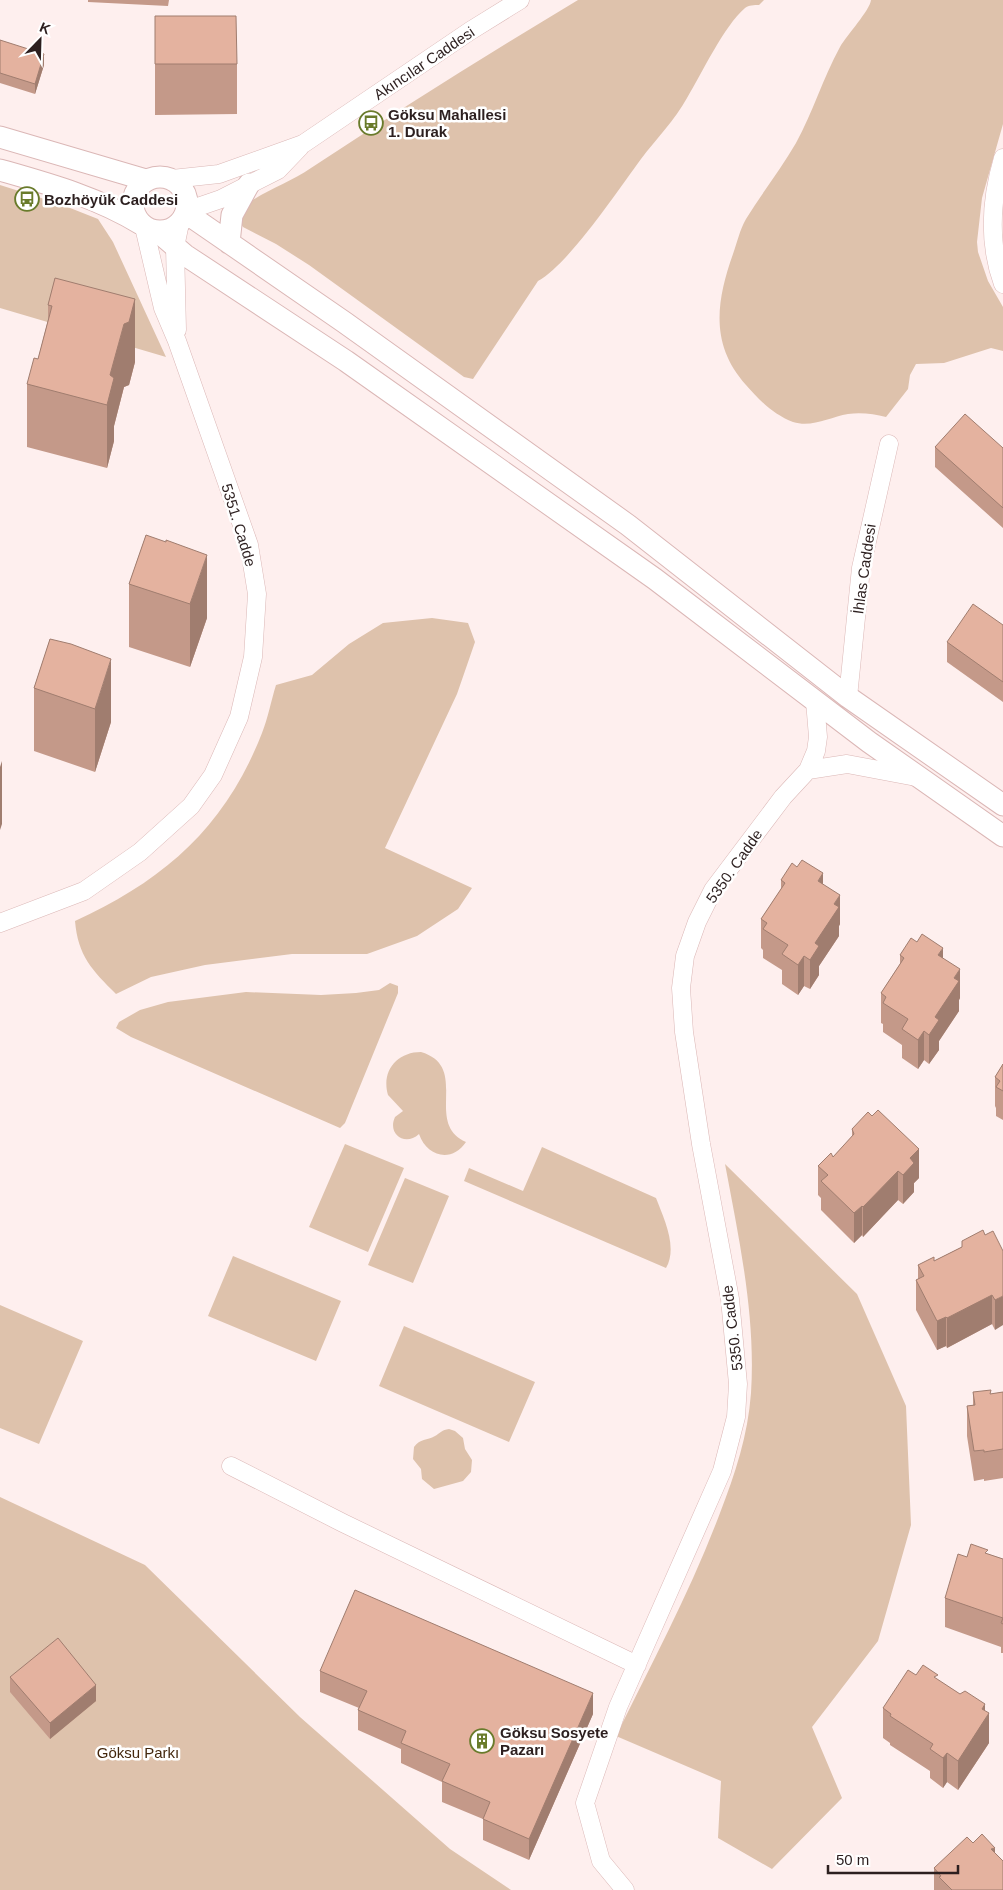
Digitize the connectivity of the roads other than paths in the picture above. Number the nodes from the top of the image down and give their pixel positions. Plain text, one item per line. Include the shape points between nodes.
1 (520, 0) edge
2 (0, 137) edge
3 (303, 144) junction
4 (1003, 158) edge
5 (0, 170) edge
6 (172, 179) junction
7 (146, 180) junction
8 (249, 184) junction
9 (184, 216) junction
10 (147, 227) junction
11 (229, 243) junction
12 (175, 247) junction
13 (205, 268) junction
14 (175, 281) junction
15 (1003, 284) edge
16 (177, 341) junction
17 (889, 444) dead end
18 (810, 697) junction
19 (848, 697) junction
20 (808, 770) junction
21 (919, 778) junction
22 (1003, 805) edge
23 (1003, 836) edge
24 (0, 923) edge
25 (231, 1466) dead end
26 (637, 1665) junction
27 (625, 1890) edge

1 - 3 street, Akıncılar Caddesi via 470,30
2 - 7 main road
3 - 6 street, Akıncılar Caddesi via 219,174
3 - 8 street, Akıncılar Caddesi via 278,170
4 - 15 street via 994,196 993,235 996,267
5 - 10 main road via 101,202
6 - 7 main road via 159,176
6 - 9 main road via 185,192
7 - 10 main road via 132,201 136,217
8 - 9 street, Akıncılar Caddesi
8 - 11 main road via 232,215
9 - 10 main road via 165,231
9 - 11 main road
9 - 12 street, 5351. Cadde
10 - 12 main road
10 - 16 street, 5351. Cadde via 162,308
11 - 19 main road via 628,525
12 - 13 main road
12 - 14 street, 5351. Cadde
13 - 14 street via 186,266
13 - 18 main road via 509,475 655,579
14 - 16 street, 5351. Cadde
16 - 24 street, 5351. Cadde via 249,546 257,594 253,656 239,717 212,775 191,806 140,852 84,891
17 - 19 street, İhlas Caddesi via 861,568
18 - 20 street, 5350. Cadde via 818,737
18 - 21 main road
19 - 22 main road
20 - 21 street via 847,764
20 - 26 street, 5350. Cadde via 783,797 713,890 685,956 681,988 684,1032 730,1299 738,1384 736,1417 722,1471
21 - 23 main road
25 - 26 street
26 - 27 street, 5350. Cadde via 618,1707 586,1803 601,1861

